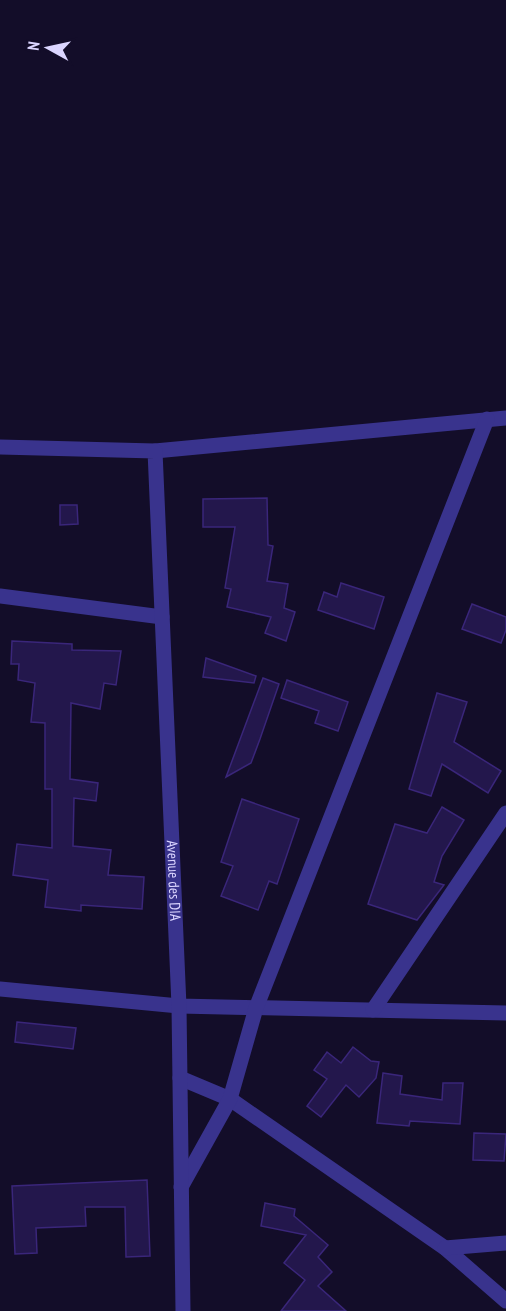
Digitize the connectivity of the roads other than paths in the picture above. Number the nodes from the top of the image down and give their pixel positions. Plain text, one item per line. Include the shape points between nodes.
1 (506, 418) edge
2 (487, 420) junction
3 (0, 447) edge
4 (155, 452) junction
5 (0, 596) edge
6 (162, 616) junction
7 (506, 813) edge
8 (0, 989) edge
9 (179, 1006) junction
10 (256, 1008) junction
11 (373, 1010) junction
12 (506, 1013) edge
13 (180, 1078) junction
14 (230, 1099) junction
15 (181, 1187) junction
16 (506, 1243) edge
17 (445, 1248) junction
18 (506, 1301) edge
19 (183, 1311) edge

1 - 2 street
2 - 4 street
2 - 10 street
3 - 4 street
4 - 6 street, Avenue des DIA
5 - 6 street
6 - 9 street, Avenue des DIA
7 - 11 street
8 - 9 street
9 - 10 street
9 - 13 street, Avenue des DIA
10 - 11 street
10 - 14 street
11 - 12 street
13 - 14 street
13 - 15 street, Avenue des DIA
14 - 15 street
14 - 17 street
15 - 19 street, Avenue des DIA
16 - 17 street
17 - 18 street

